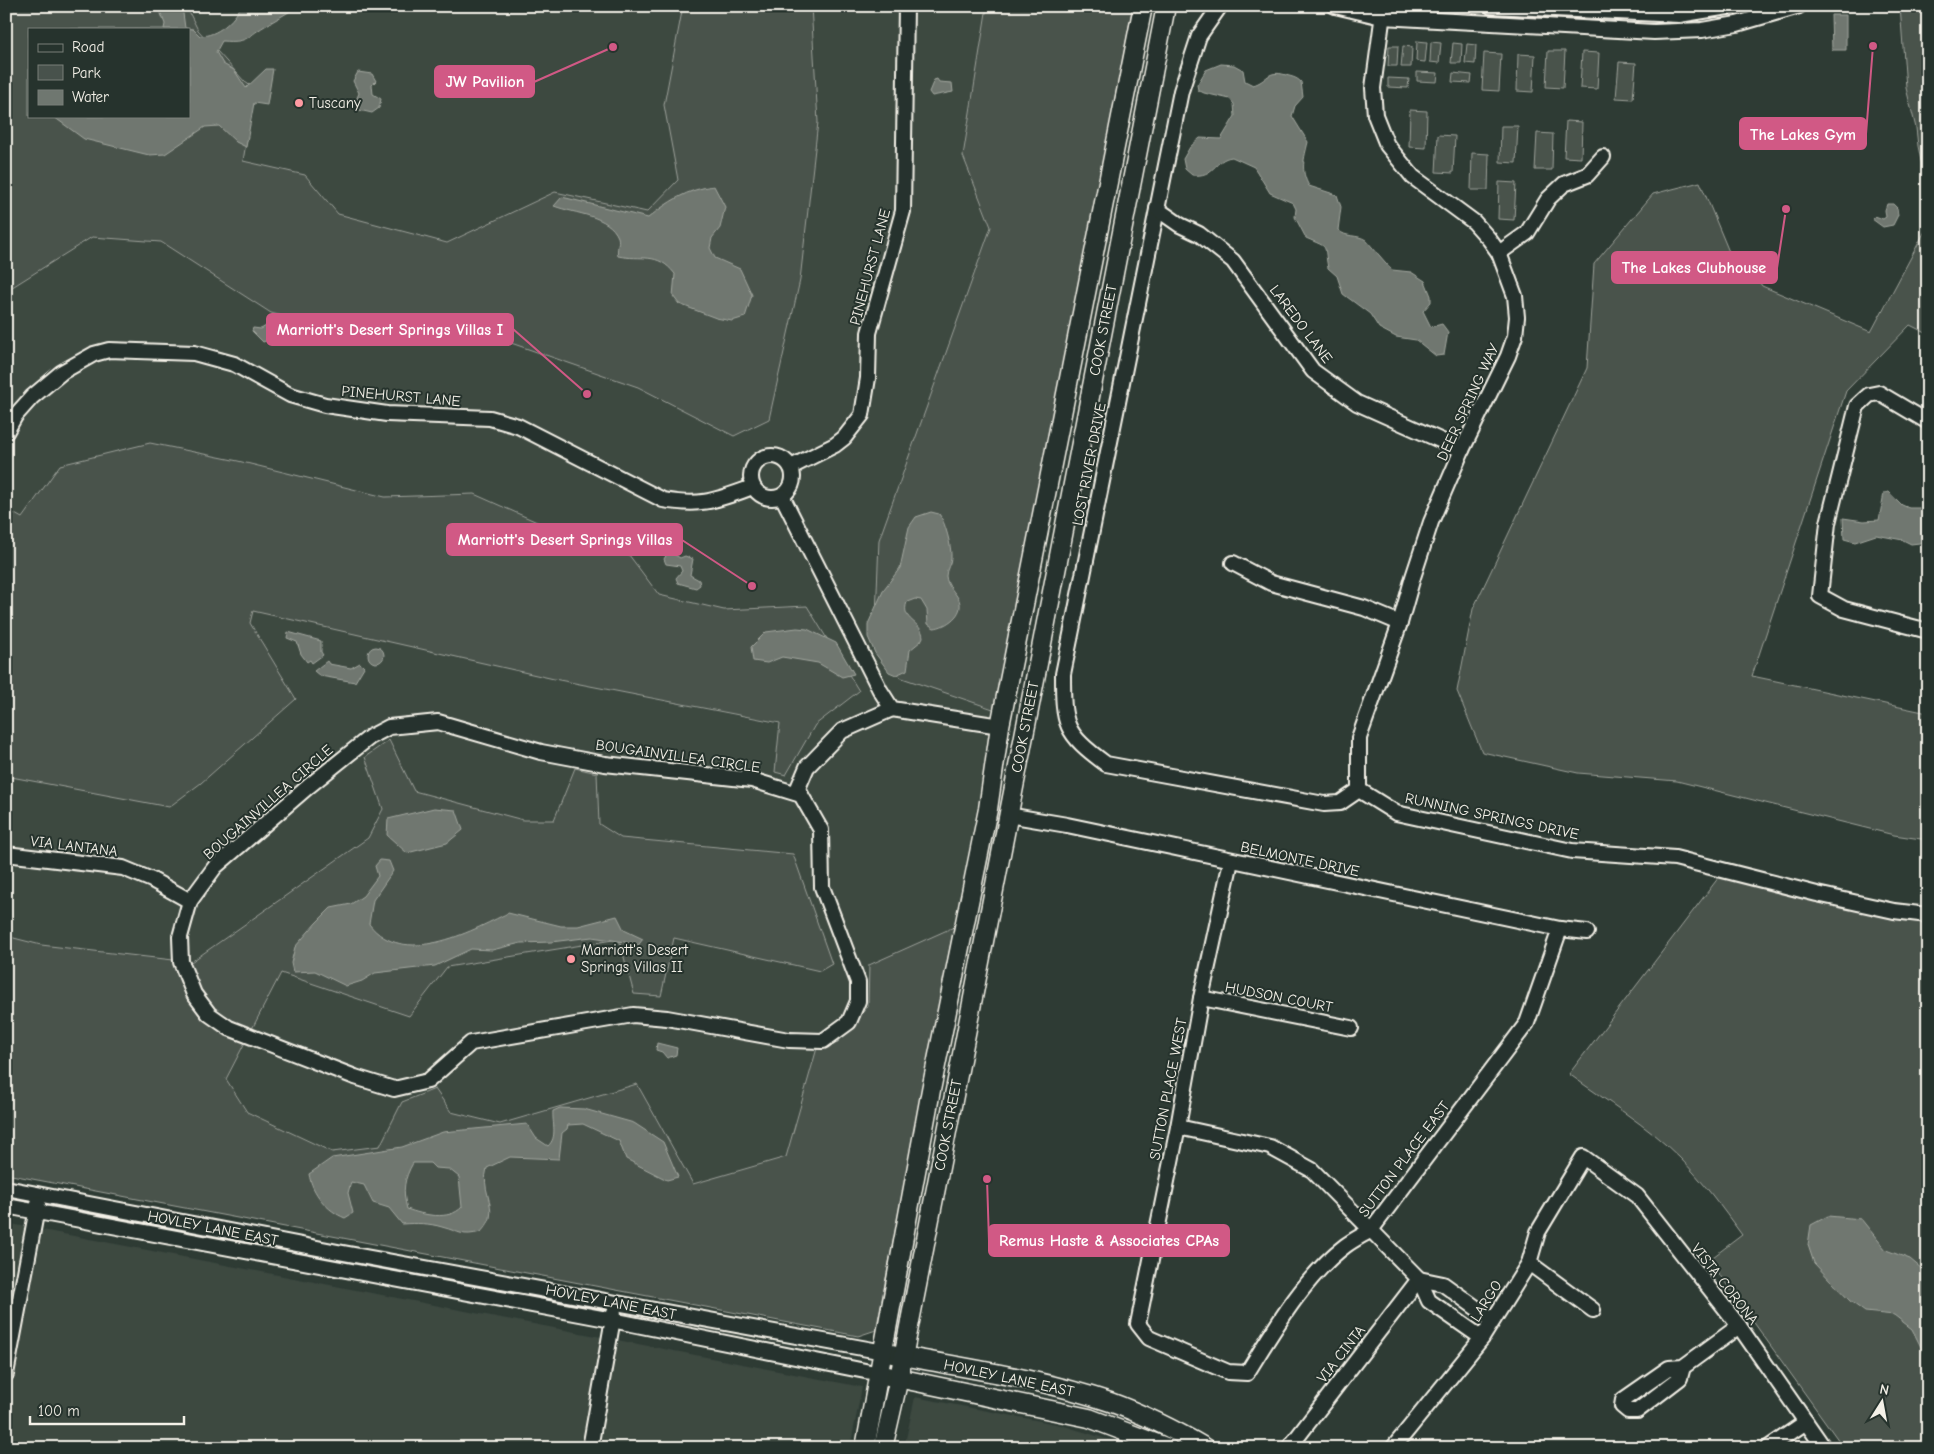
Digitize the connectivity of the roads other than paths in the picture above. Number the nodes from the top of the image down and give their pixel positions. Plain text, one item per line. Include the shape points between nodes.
1 (906, 6) edge
2 (1143, 6) edge
3 (1166, 6) edge
4 (1220, 6) edge
5 (1336, 6) edge
6 (1491, 6) edge
7 (1734, 6) edge
8 (1799, 6) edge
9 (1383, 12) edge
10 (1603, 157) dead end
11 (1157, 209) junction
12 (1499, 253) junction
13 (1928, 422) edge
14 (6, 432) edge
15 (1462, 450) junction
16 (791, 467) junction
17 (753, 487) junction
18 (782, 496) junction
19 (1232, 563) dead end
20 (1400, 623) junction
21 (1928, 631) edge
22 (892, 709) junction
23 (1000, 726) junction
24 (1359, 790) junction
25 (801, 795) junction
26 (1008, 815) junction
27 (6, 854) edge
28 (1231, 861) junction
29 (190, 901) junction
30 (1928, 915) edge
31 (1560, 929) junction
32 (1587, 932) dead end
33 (954, 978) junction
34 (1201, 998) junction
35 (1351, 1028) dead end
36 (1178, 1127) junction
37 (947, 1128) junction
38 (1582, 1157) joint
39 (6, 1188) edge
40 (39, 1194) junction
41 (6, 1206) edge
42 (36, 1212) junction
43 (1371, 1230) junction
44 (331, 1251) junction
45 (256, 1253) junction
46 (1529, 1263) junction
47 (1419, 1279) junction
48 (555, 1291) junction
49 (493, 1298) junction
50 (616, 1303) junction
51 (1593, 1310) dead end
52 (612, 1320) junction
53 (1493, 1320) junction
54 (1739, 1326) junction
55 (1149, 1338) joint
56 (1482, 1338) junction
57 (884, 1352) junction
58 (904, 1356) junction
59 (1684, 1367) dead end
60 (6, 1374) edge
61 (880, 1374) junction
62 (899, 1378) junction
63 (1806, 1422) junction
64 (590, 1448) edge
65 (864, 1448) edge
66 (883, 1448) edge
67 (1168, 1448) edge
68 (1206, 1448) edge
69 (1289, 1448) edge
70 (1393, 1448) edge
71 (1768, 1448) edge
72 (1824, 1448) edge

1 - 16 street, PINEHURST LANE via 902,211 869,333 868,378 862,415 835,445
2 - 23 main road, COOK STREET
3 - 26 main road, COOK STREET
4 - 11 street, LOST RIVER DRIVE via 1199,36 1181,91
5 - 9 street
6 - 7 street via 1678,15
8 - 9 street via 1702,30 1644,31
9 - 12 street, DEER SPRING WAY via 1373,88 1375,115 1387,145 1413,177 1474,222
10 - 12 street via 1587,175 1564,184 1548,199 1527,233
11 - 15 street, LAREDO LANE via 1199,234 1232,261 1313,372 1357,402
11 - 24 street, LOST RIVER DRIVE via 1063,674 1067,724 1079,744 1106,764 1324,804 1340,803
12 - 15 street, DEER SPRING WAY via 1515,296 1515,336
13 - 21 street via 1879,393 1869,395 1857,406 1828,523 1820,596 1844,609
14 - 17 street, PINEHURST LANE via 15,416 32,398 62,372 94,354 118,350 194,353 234,364 290,395 325,405 387,414 490,418 518,426 663,500 688,504 713,501
15 - 20 street, DEER SPRING WAY via 1431,522
16 - 17 street via 787,461 775,456 762,458 753,467
16 - 18 street via 794,480
17 - 18 street via 762,496
18 - 22 street
19 - 20 street via 1271,583 1364,608
20 - 24 street, DEER SPRING WAY via 1359,738
22 - 23 street
22 - 25 street via 842,731 807,767 798,788
23 - 26 main road via 1010,730
23 - 33 main road, COOK STREET via 988,809
24 - 30 street, RUNNING SPRINGS DRIVE via 1396,813 1572,851 1675,858 1817,894
25 - 29 street, BOUGAINVILLEA CIRCLE via 752,780 605,764 540,752 438,722 389,727 370,737 309,786 215,868
25 - 29 street, BOUGAINVILLEA CIRCLE via 821,830 822,887 858,982 858,1001 849,1022 823,1041 789,1040 667,1018 633,1016 471,1043 428,1081 394,1088 355,1077 229,1028 209,1014 194,994 181,962 180,936
26 - 28 street, BELMONTE DRIVE
26 - 37 main road, COOK STREET
27 - 29 street, VIA LANTANA via 123,868
28 - 31 street, BELMONTE DRIVE
28 - 34 street, SUTTON PLACE WEST
31 - 32 street, BELMONTE DRIVE
31 - 43 street, SUTTON PLACE EAST via 1527,1022
33 - 37 main road via 953,1020 938,1107 938,1116
33 - 57 main road, COOK STREET
34 - 35 street, HUDSON COURT
34 - 36 street, SUTTON PLACE WEST
36 - 43 street via 1270,1147 1312,1170
36 - 55 street, SUTTON PLACE WEST via 1138,1324
37 - 58 main road, COOK STREET
38 - 46 street, LARGO via 1538,1232
38 - 54 street, VISTA CORONA via 1637,1196
39 - 40 street, HOVLEY LANE EAST
40 - 42 street
40 - 44 street, HOVLEY LANE EAST
41 - 42 street, HOVLEY LANE EAST
42 - 45 street, HOVLEY LANE EAST
42 - 60 street
43 - 47 street
43 - 55 street, SUTTON PLACE EAST via 1345,1246 1314,1277 1247,1372 1228,1372
44 - 45 street via 266,1247
44 - 48 street, HOVLEY LANE EAST
45 - 49 street, HOVLEY LANE EAST
46 - 51 street
46 - 53 street, LARGO
47 - 53 street via 1443,1284
47 - 56 street via 1429,1301
47 - 69 street, VIA CINTA
48 - 49 street via 507,1291 495,1294
48 - 50 street, HOVLEY LANE EAST
49 - 52 street, HOVLEY LANE EAST
50 - 52 street
50 - 57 street, HOVLEY LANE EAST
52 - 61 street, HOVLEY LANE EAST
52 - 64 street
53 - 56 street, LARGO
54 - 59 street
54 - 63 street, VISTA CORONA
56 - 70 street, LARGO
57 - 58 main road, HOVLEY LANE EAST
57 - 61 main road, COOK STREET
58 - 62 main road, COOK STREET
58 - 68 main road, HOVLEY LANE EAST via 1026,1380 1111,1402 1175,1430
61 - 62 main road, HOVLEY LANE EAST
61 - 65 main road, COOK STREET
62 - 66 main road, COOK STREET
62 - 67 main road, HOVLEY LANE EAST via 1089,1418
63 - 71 street
63 - 72 street, VISTA CORONA

